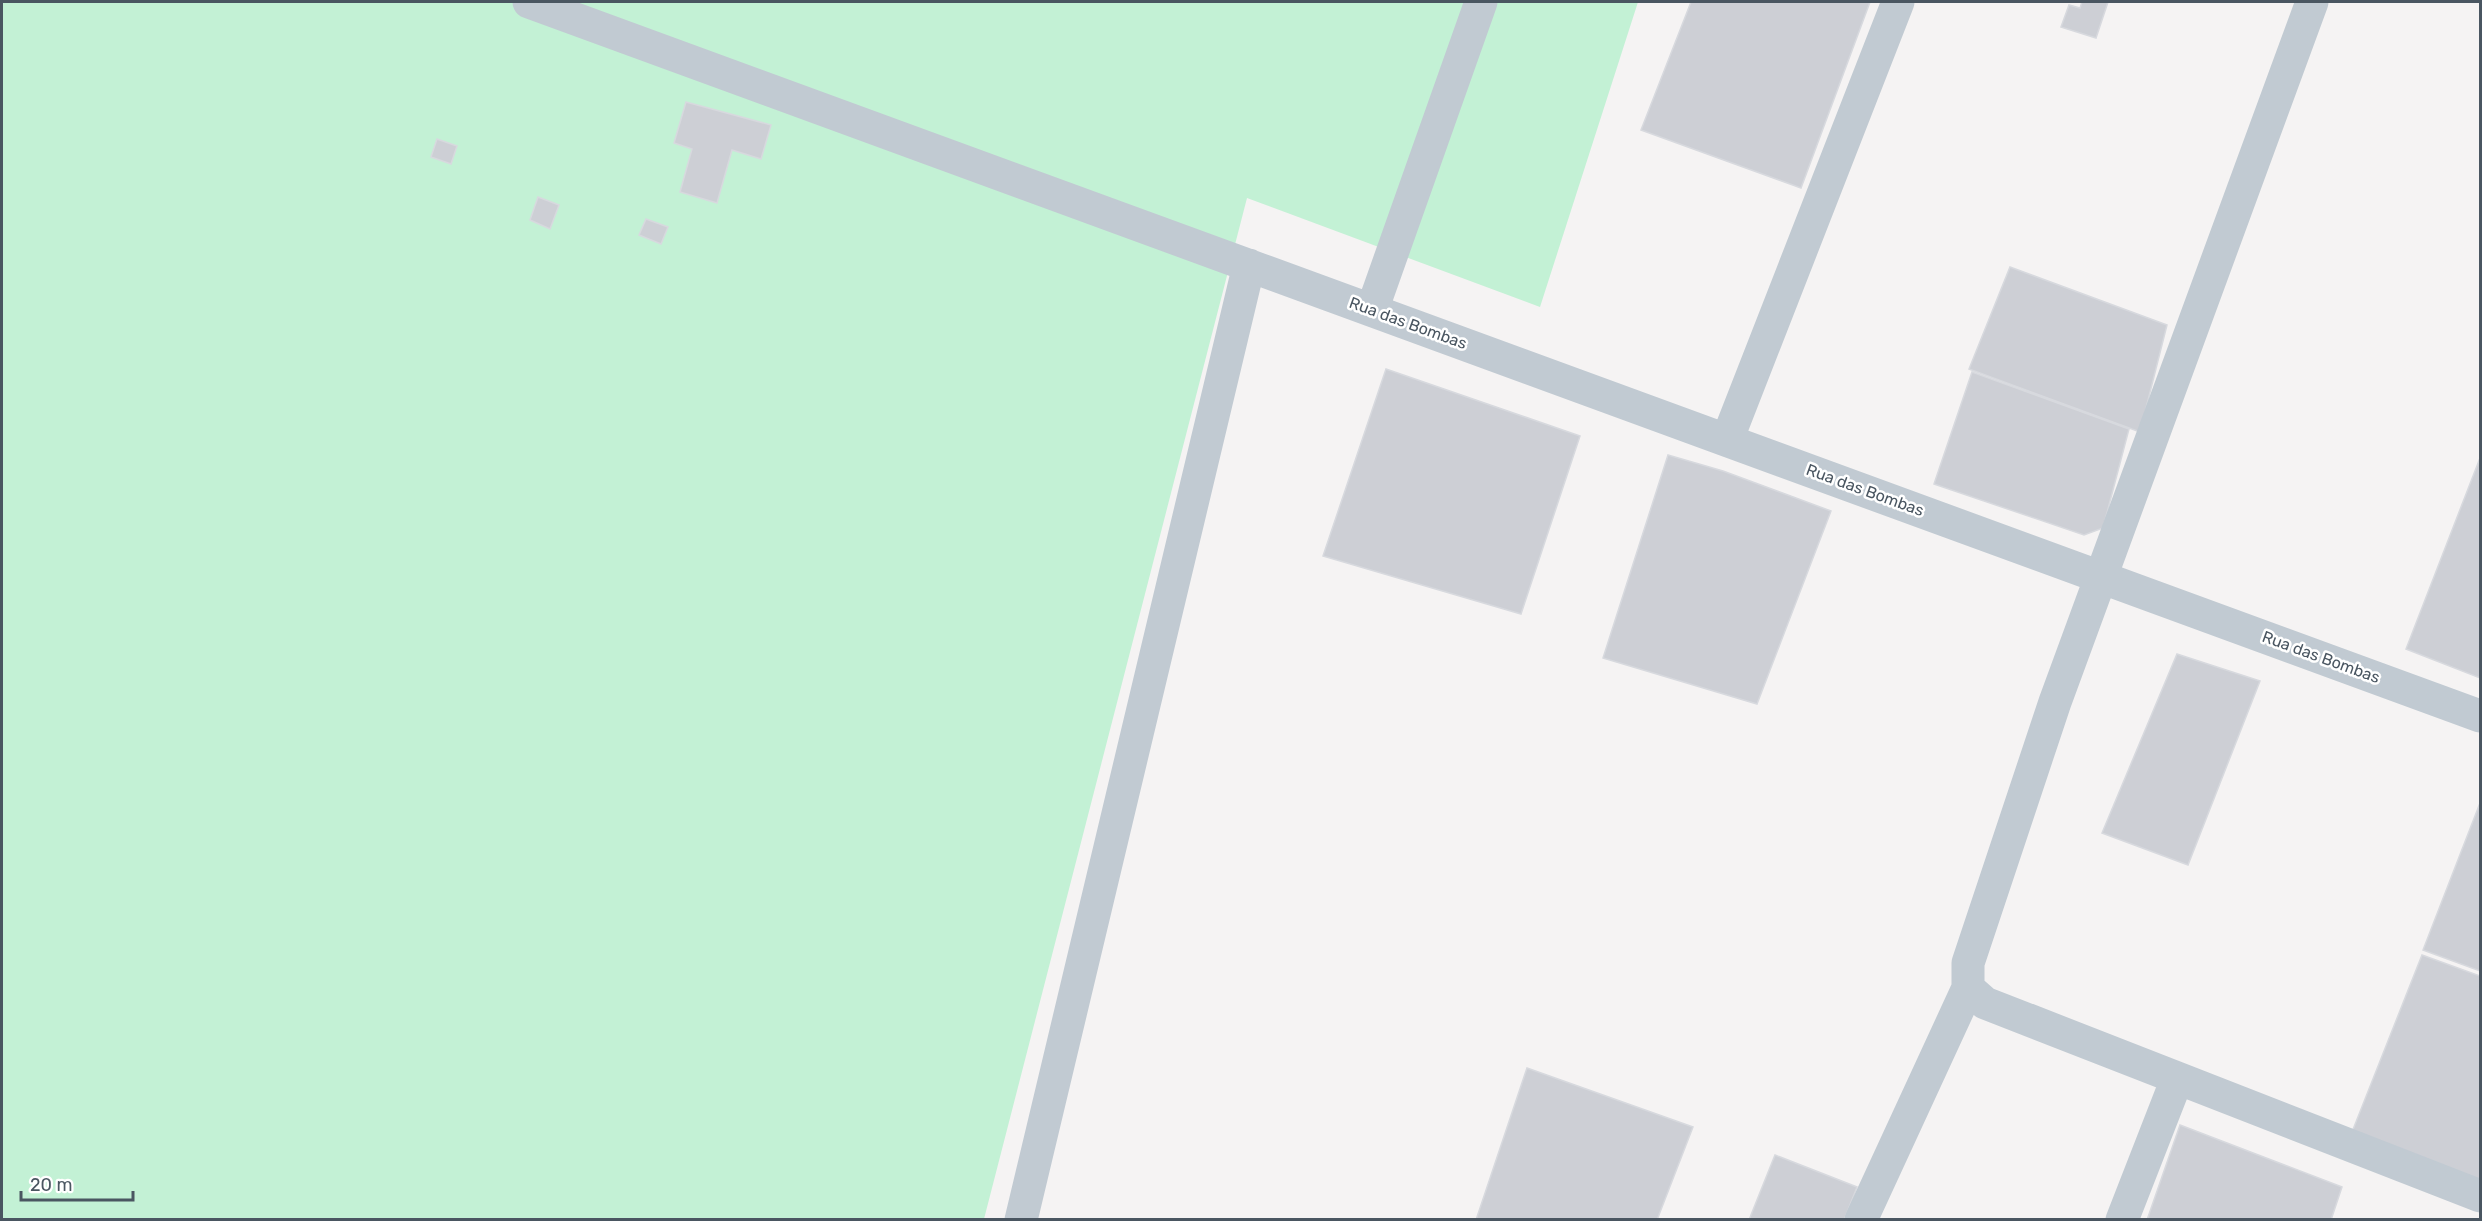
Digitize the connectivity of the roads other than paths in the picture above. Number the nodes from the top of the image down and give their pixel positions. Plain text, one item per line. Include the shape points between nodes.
1 (529, 2) edge
2 (1481, 2) edge
3 (1898, 2) edge
4 (2312, 2) edge
5 (1249, 265) junction
6 (1372, 310) junction
7 (1727, 440) junction
8 (2102, 576) junction
9 (2481, 716) edge
10 (1968, 988) junction
11 (2177, 1079) junction
12 (2481, 1196) edge
13 (1021, 1220) edge
14 (1861, 1220) edge
15 (2122, 1220) edge

1 - 5 street, Rua das Bombas
2 - 6 street
3 - 7 street
4 - 8 street
5 - 6 street, Rua das Bombas
5 - 13 street
6 - 7 street, Rua das Bombas
7 - 8 street, Rua das Bombas
8 - 9 street, Rua das Bombas
8 - 10 street via 2055,702 1968,963
10 - 11 street via 1985,1003
10 - 14 street
11 - 12 street
11 - 15 street

